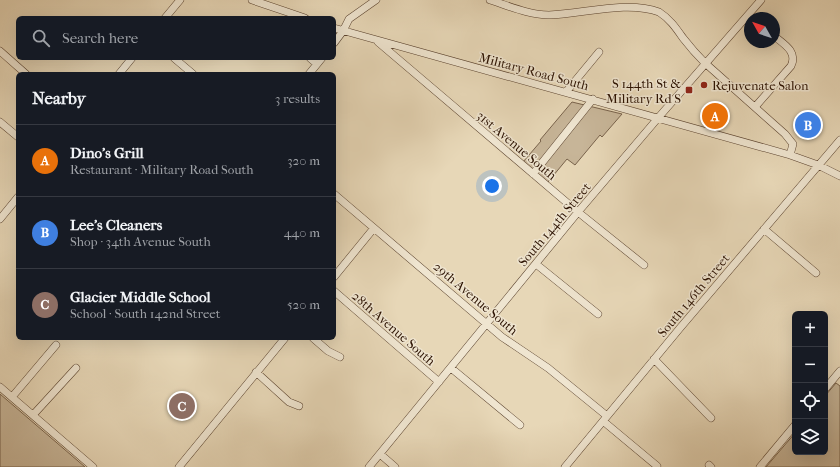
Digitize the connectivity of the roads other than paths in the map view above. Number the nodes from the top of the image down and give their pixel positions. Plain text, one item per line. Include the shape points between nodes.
1 (180, 0) edge
2 (252, 0) edge
3 (376, 0) edge
4 (490, 0) edge
5 (762, 0) edge
6 (616, 2) edge
7 (754, 12) edge
8 (167, 16) edge
9 (299, 16) edge
10 (744, 23) edge
11 (336, 29) edge
12 (343, 31) junction
13 (336, 40) edge
14 (376, 40) junction
15 (780, 41) edge
16 (0, 51) edge
17 (599, 52) dead end
18 (130, 60) edge
19 (176, 60) edge
20 (320, 61) edge
21 (705, 63) junction
22 (24, 72) edge
23 (120, 72) edge
24 (191, 72) edge
25 (311, 72) edge
26 (566, 92) junction
27 (593, 99) junction
28 (755, 107) junction
29 (658, 118) junction
30 (0, 122) edge
31 (16, 135) edge
32 (840, 140) edge
33 (790, 155) junction
34 (818, 165) junction
35 (533, 174) junction
36 (840, 176) edge
37 (336, 196) edge
38 (16, 199) edge
39 (578, 212) junction
40 (0, 219) edge
41 (374, 228) junction
42 (764, 229) junction
43 (536, 264) junction
44 (644, 266) dead end
45 (816, 273) dead end
46 (336, 275) edge
47 (336, 293) edge
48 (598, 314) dead end
49 (486, 324) junction
50 (283, 340) edge
51 (315, 340) edge
52 (56, 345) dead end
53 (340, 357) dead end
54 (654, 359) junction
55 (76, 368) dead end
56 (451, 368) junction
57 (256, 372) junction
58 (840, 372) edge
59 (439, 382) junction
60 (828, 386) edge
61 (0, 387) edge
62 (12, 397) junction
63 (300, 406) dead end
64 (33, 415) junction
65 (605, 418) junction
66 (711, 418) dead end
67 (520, 425) dead end
68 (792, 429) edge
69 (380, 454) junction
70 (657, 466) edge
71 (93, 467) edge
72 (179, 467) edge
73 (369, 467) edge
74 (395, 467) edge
75 (565, 467) edge
76 (760, 467) edge

1 - 8 street
2 - 9 street
3 - 12 street via 349,19
4 - 6 street via 540,15
5 - 7 street, South 144th Street
6 - 21 street via 640,4 658,11 671,22
10 - 21 street, South 144th Street
11 - 12 street, Military Road South
12 - 13 street
12 - 14 street, Military Road South
14 - 26 street, Military Road South
14 - 35 street, 31st Avenue South
15 - 28 street via 790,49 794,58 791,66
16 - 22 street
17 - 26 street
18 - 23 street
19 - 24 street
20 - 25 street
21 - 28 street
21 - 29 street, South 144th Street
26 - 27 street, Military Road South
27 - 29 street, Military Road South
27 - 35 street
28 - 33 street via 793,144
29 - 33 street, Military Road South
29 - 39 street, South 144th Street
30 - 31 street
32 - 34 street, South 146th Street
33 - 34 street, Military Road South
34 - 36 street, Military Road South
34 - 42 street, South 146th Street
35 - 39 street, 31st Avenue South
37 - 41 street, 29th Avenue South
38 - 40 street
39 - 43 street, South 144th Street
39 - 44 street, 31st Avenue South
41 - 46 street
41 - 49 street, 29th Avenue South
42 - 45 street
42 - 54 street, South 146th Street
43 - 48 street
43 - 49 street, South 144th Street
47 - 59 street, 28th Avenue South
49 - 56 street, South 144th Street
49 - 65 street, 29th Avenue South via 548,368
50 - 57 street
51 - 53 street
52 - 62 street
54 - 65 street, South 146th Street
54 - 66 street
55 - 64 street
56 - 59 street, South 144th Street
56 - 67 street
57 - 63 street via 289,402
57 - 72 street
58 - 60 street
59 - 69 street, South 144th Street
61 - 62 street
62 - 64 street
64 - 71 street
65 - 70 street, 29th Avenue South
65 - 75 street, South 146th Street
68 - 76 street
69 - 73 street, South 144th Street
69 - 74 street

